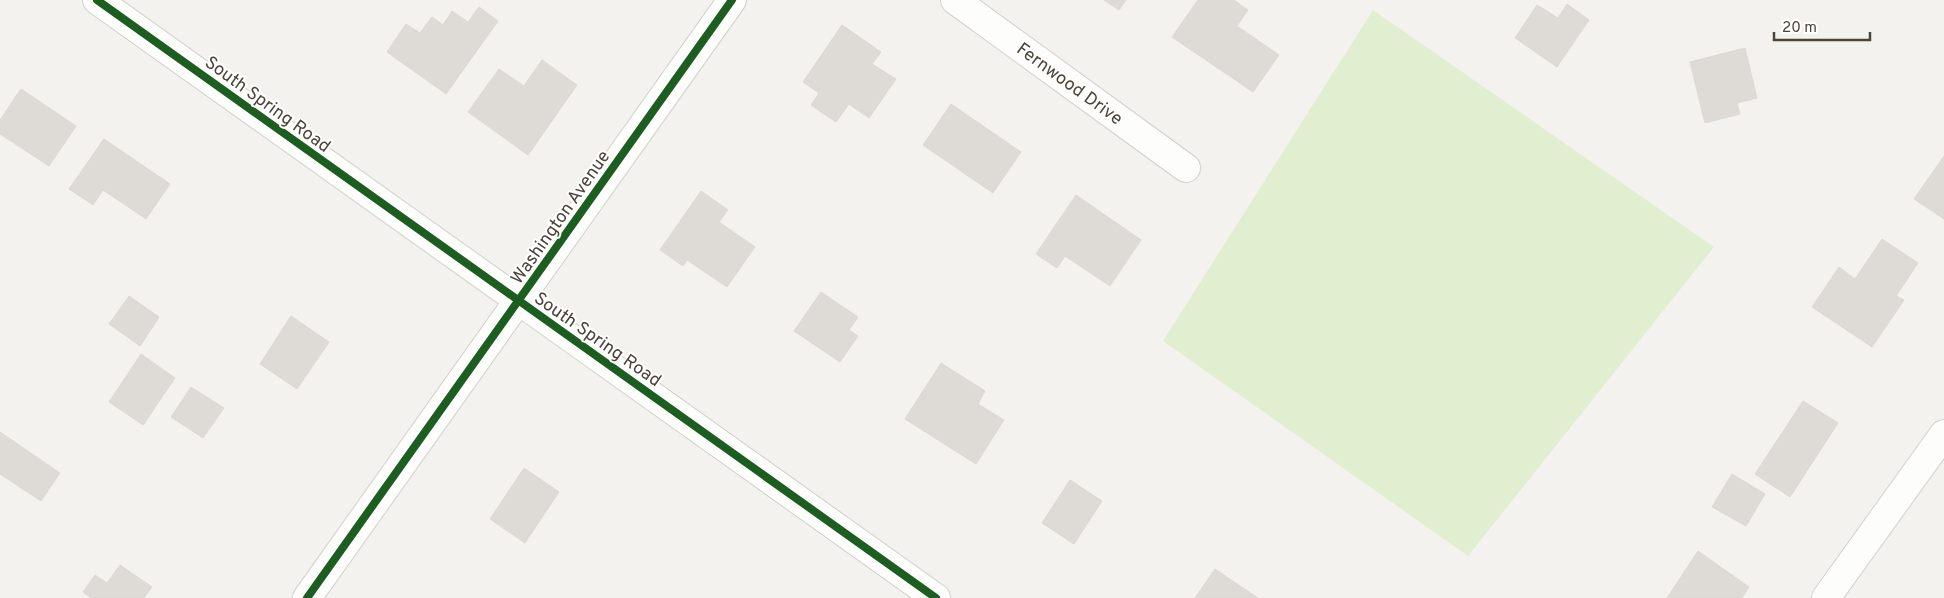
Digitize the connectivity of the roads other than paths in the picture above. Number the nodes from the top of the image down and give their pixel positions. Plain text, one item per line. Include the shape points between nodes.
1 (97, 0) edge
2 (732, 0) edge
3 (955, 0) edge
4 (1186, 168) dead end
5 (519, 301) junction
6 (1944, 434) edge
7 (308, 598) edge
8 (936, 598) edge
9 (1826, 598) edge

1 - 5 street, South Spring Road
2 - 5 street, Washington Avenue
3 - 4 street, Fernwood Drive
5 - 7 street, Washington Avenue
5 - 8 street, South Spring Road
6 - 9 street

